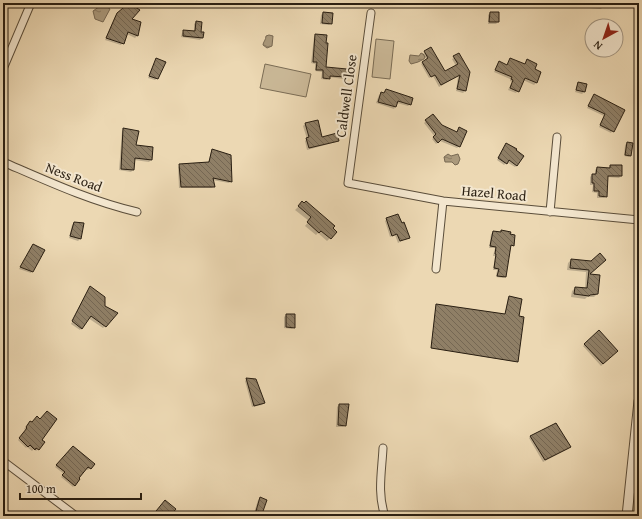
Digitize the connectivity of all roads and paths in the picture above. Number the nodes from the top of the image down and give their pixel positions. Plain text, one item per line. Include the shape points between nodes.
1 (31, 3) edge
2 (370, 14) dead end
3 (3, 69) edge
4 (557, 137) dead end
5 (3, 162) edge
6 (348, 183) joint
7 (443, 202) junction
8 (137, 212) dead end
9 (550, 212) junction
10 (639, 220) edge
11 (436, 269) dead end
12 (639, 402) edge
13 (638, 431) edge
14 (383, 448) dead end
15 (3, 461) edge
16 (72, 515) edge
17 (384, 516) edge
18 (627, 516) edge

1 - 3 street
2 - 6 street, Caldwell Close
4 - 9 street
5 - 8 street, Ness Road via 68,191
6 - 7 street, Hazel Road
7 - 9 street, Hazel Road
7 - 11 street
9 - 10 street, Hazel Road
12 - 13 street
13 - 18 street
14 - 17 street via 380,488
15 - 16 street

